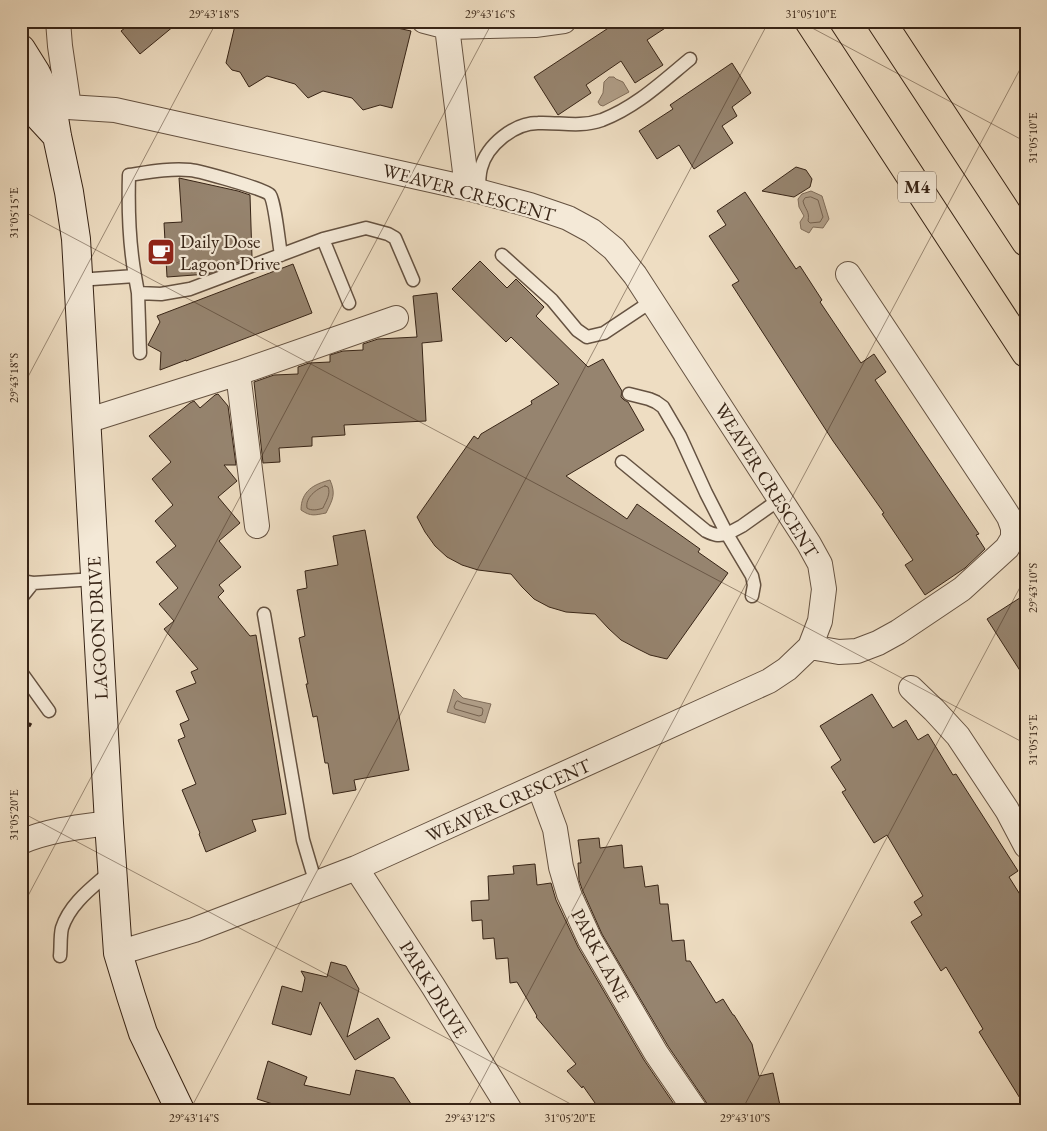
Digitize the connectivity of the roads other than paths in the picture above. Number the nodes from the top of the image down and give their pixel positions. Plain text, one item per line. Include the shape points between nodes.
1 (58, 21) edge
2 (424, 21) edge
3 (564, 21) edge
4 (809, 21) edge
5 (881, 21) edge
6 (478, 24) edge
7 (447, 28) junction
8 (21, 49) edge
9 (690, 59) dead end
10 (43, 104) edge
11 (473, 189) junction
12 (323, 239) junction
13 (1026, 242) edge
14 (281, 255) junction
15 (502, 255) dead end
16 (848, 274) dead end
17 (135, 276) junction
18 (78, 280) junction
19 (413, 280) dead end
20 (138, 293) junction
21 (652, 301) junction
22 (349, 303) dead end
23 (396, 318) dead end
24 (140, 353) dead end
25 (1026, 353) edge
26 (238, 373) junction
27 (629, 394) dead end
28 (86, 421) junction
29 (622, 462) dead end
30 (780, 499) junction
31 (257, 526) dead end
32 (727, 534) junction
33 (95, 579) junction
34 (27, 582) edge
35 (752, 596) dead end
36 (21, 598) edge
37 (264, 614) dead end
38 (810, 647) junction
39 (21, 672) edge
40 (910, 688) dead end
41 (49, 711) dead end
42 (539, 786) junction
43 (108, 823) junction
44 (21, 842) edge
45 (1026, 846) edge
46 (356, 868) junction
47 (111, 871) junction
48 (316, 884) junction
49 (118, 952) junction
50 (60, 956) dead end
51 (180, 1110) edge
52 (510, 1110) edge
53 (695, 1110) edge

1 - 10 street via 60,46
2 - 7 street
3 - 6 street via 535,25
4 - 25 highway, M4
5 - 13 highway
6 - 7 street
7 - 11 street
8 - 10 street, LAGOON DRIVE via 36,72
9 - 11 lane via 642,99 620,112 574,125 538,123 514,130 486,155
10 - 11 street, WEAVER CRESCENT via 115,110
10 - 18 street, LAGOON DRIVE via 64,161 76,239
11 - 21 street, WEAVER CRESCENT via 568,218 592,231 614,249
12 - 14 lane
12 - 19 lane via 366,228 388,234 395,238
12 - 22 lane
14 - 17 lane via 274,207 270,195 259,188 191,170 129,175 131,256
14 - 20 lane via 190,289 161,294
15 - 21 lane via 587,337 604,333
16 - 38 street via 1005,510 1013,528 1013,538 1007,548 962,589 898,632 857,651 839,652
17 - 18 lane
17 - 20 lane
18 - 28 street, LAGOON DRIVE
20 - 24 lane
21 - 30 street, WEAVER CRESCENT
23 - 26 street
26 - 28 street
26 - 31 street
27 - 32 lane via 649,399 663,408
28 - 33 street, LAGOON DRIVE
29 - 32 lane via 706,531 720,536
30 - 32 lane
30 - 38 street, WEAVER CRESCENT via 820,564 824,589 820,621
32 - 35 lane via 752,576
33 - 34 lane
33 - 43 street, LAGOON DRIVE
34 - 36 lane
37 - 48 lane via 303,840
38 - 42 street, WEAVER CRESCENT via 770,681
39 - 41 lane
40 - 45 street via 958,736 1007,810
42 - 46 street, WEAVER CRESCENT
42 - 53 street, PARK LANE via 555,829 569,894 590,940 656,1053
43 - 44 street via 57,830
43 - 47 street, LAGOON DRIVE
46 - 48 street, WEAVER CRESCENT
46 - 52 street, PARK DRIVE
47 - 49 street, LAGOON DRIVE
47 - 50 lane via 80,898 70,912 62,929
48 - 49 street, WEAVER CRESCENT via 194,930
49 - 51 street, LAGOON DRIVE via 143,1033

